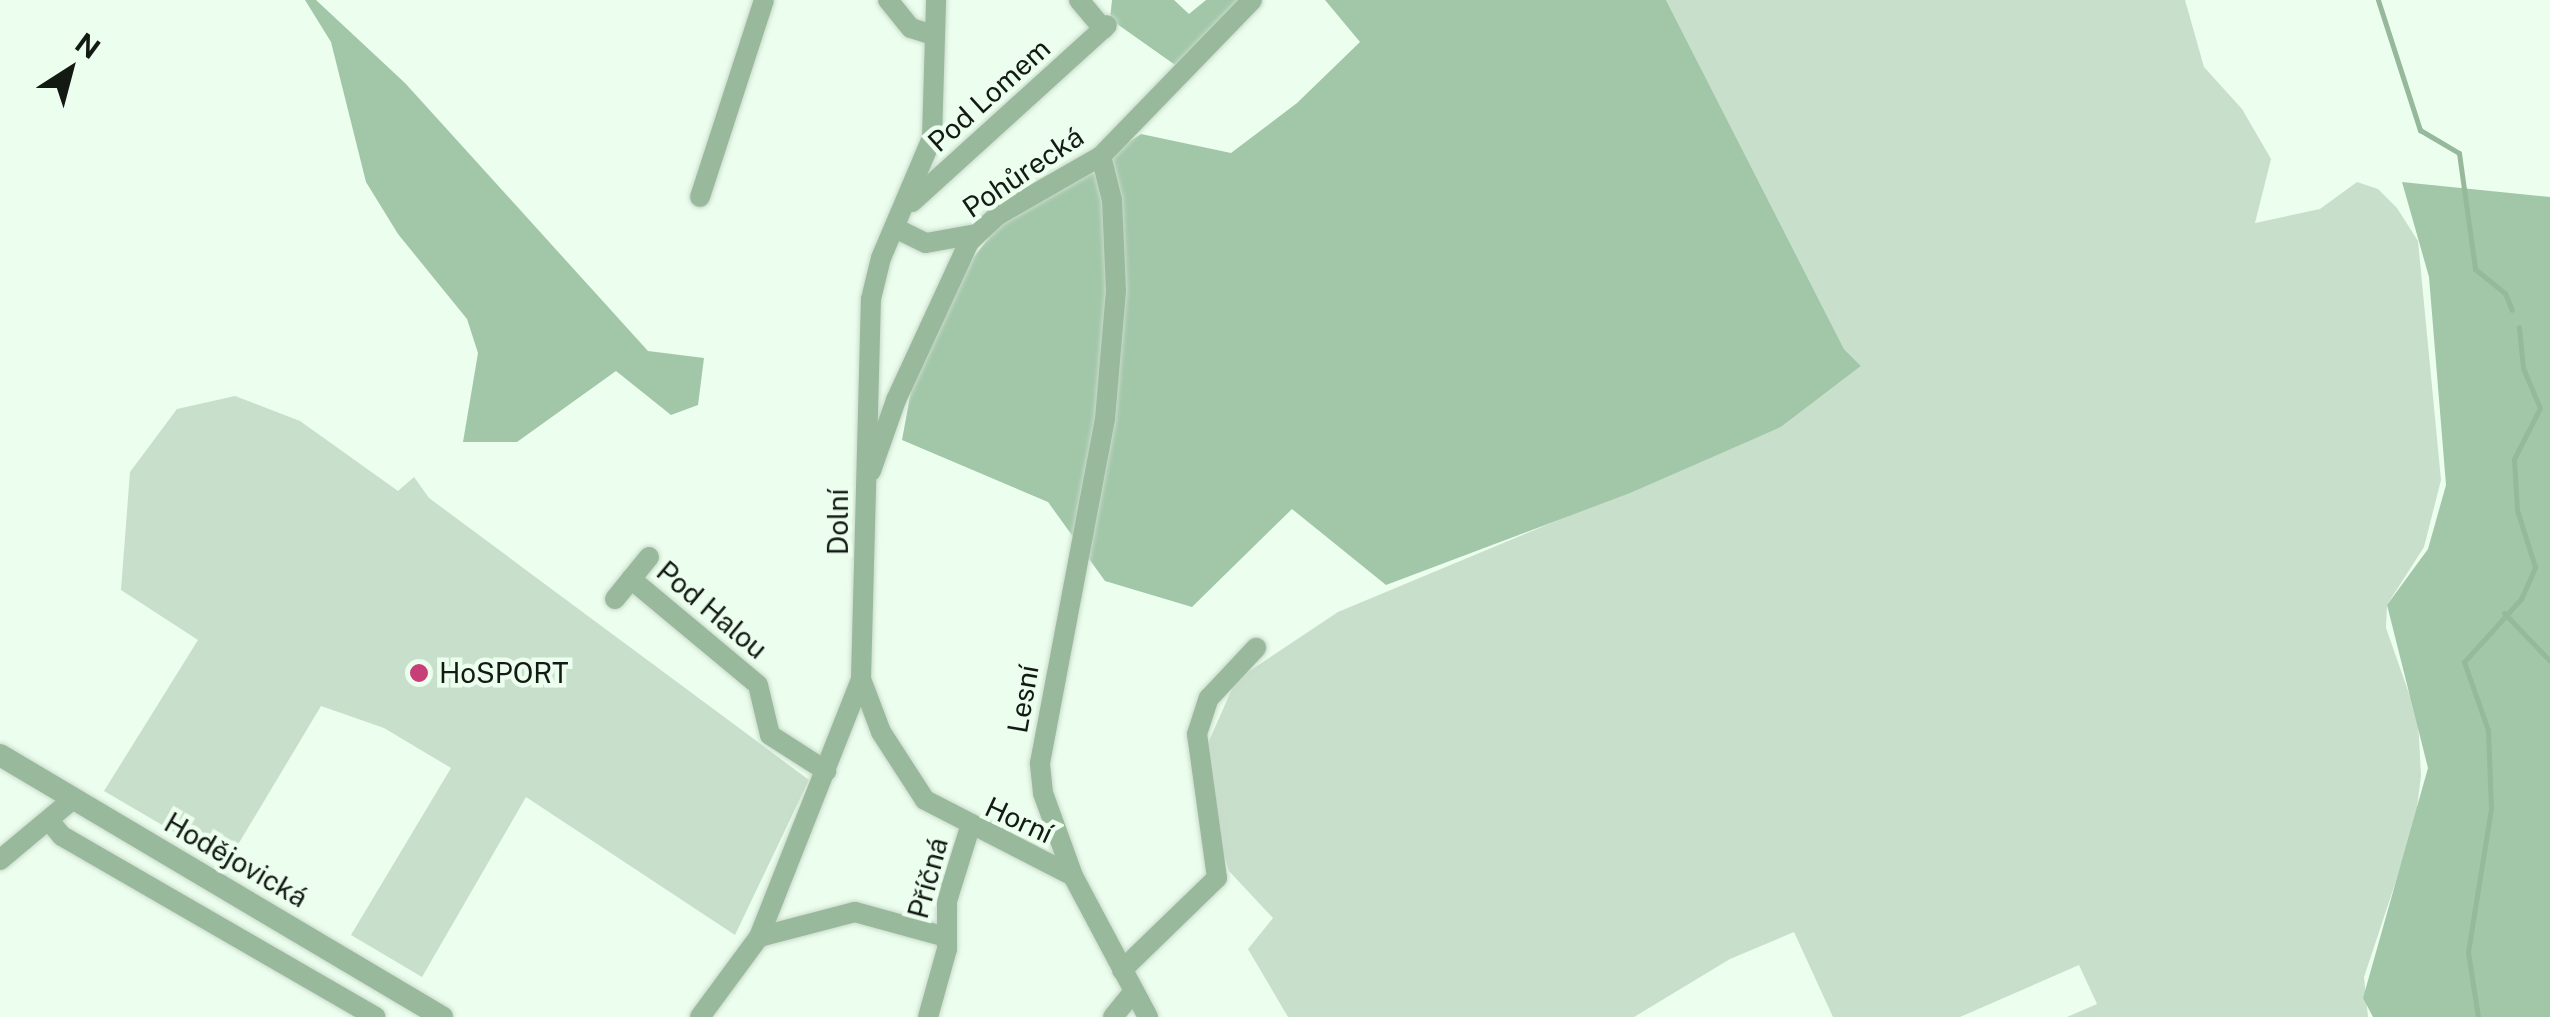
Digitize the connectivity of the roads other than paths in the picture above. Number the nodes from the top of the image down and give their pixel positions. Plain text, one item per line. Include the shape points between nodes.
1 (764, 0) edge
2 (888, 0) edge
3 (936, 0) edge
4 (1078, 0) edge
5 (1252, 0) edge
6 (933, 35) junction
7 (1101, 156) junction
8 (700, 197) dead end
9 (908, 206) junction
10 (895, 228) junction
11 (976, 234) junction
12 (865, 487) junction
13 (649, 557) dead end
14 (631, 579) junction
15 (614, 600) dead end
16 (1256, 648) dead end
17 (861, 679) junction
18 (0, 756) edge
19 (826, 770) junction
20 (74, 800) junction
21 (51, 823) junction
22 (970, 828) junction
23 (0, 860) edge
24 (1072, 876) junction
25 (946, 936) junction
26 (759, 937) junction
27 (308, 938) junction
28 (285, 964) junction
29 (1122, 970) junction
30 (1134, 991) junction
31 (426, 1013) edge
32 (376, 1017) edge
33 (700, 1017) edge
34 (928, 1017) edge
35 (1112, 1017) edge
36 (1148, 1017) edge

1 - 8 street
2 - 6 street via 911,28
3 - 6 street, Dolní
4 - 9 street, Pod Lomem via 1105,27
5 - 7 street, Pohůrecká
6 - 9 street, Dolní via 932,138
7 - 11 street, Pohůrecká
7 - 24 street, Lesní via 1112,200 1116,291 1104,419 1040,764 1043,793
9 - 10 street, Dolní
10 - 11 street via 926,243
10 - 12 street, Dolní via 871,300
11 - 12 street, Pohůrecká via 927,326
12 - 17 street, Dolní
13 - 14 street
14 - 15 street
14 - 19 street, Pod Halou via 758,685 770,735
16 - 29 street via 1210,698 1196,734 1217,878
17 - 19 street, Dolní
17 - 22 street, Horní via 903,772 925,800
18 - 20 street, Hodějovická
19 - 26 street, Dolní
20 - 21 street
20 - 27 street, Hodějovická
21 - 23 street
21 - 28 street via 62,836
22 - 24 street, Horní
22 - 25 street, Příčná via 947,901
24 - 29 street, Horní
25 - 26 street, Příčná via 855,912
25 - 34 street
26 - 33 street, Dolní
27 - 28 street
27 - 31 street, Hodějovická
28 - 32 street
29 - 30 street, Horní
30 - 35 street
30 - 36 street, Horní

